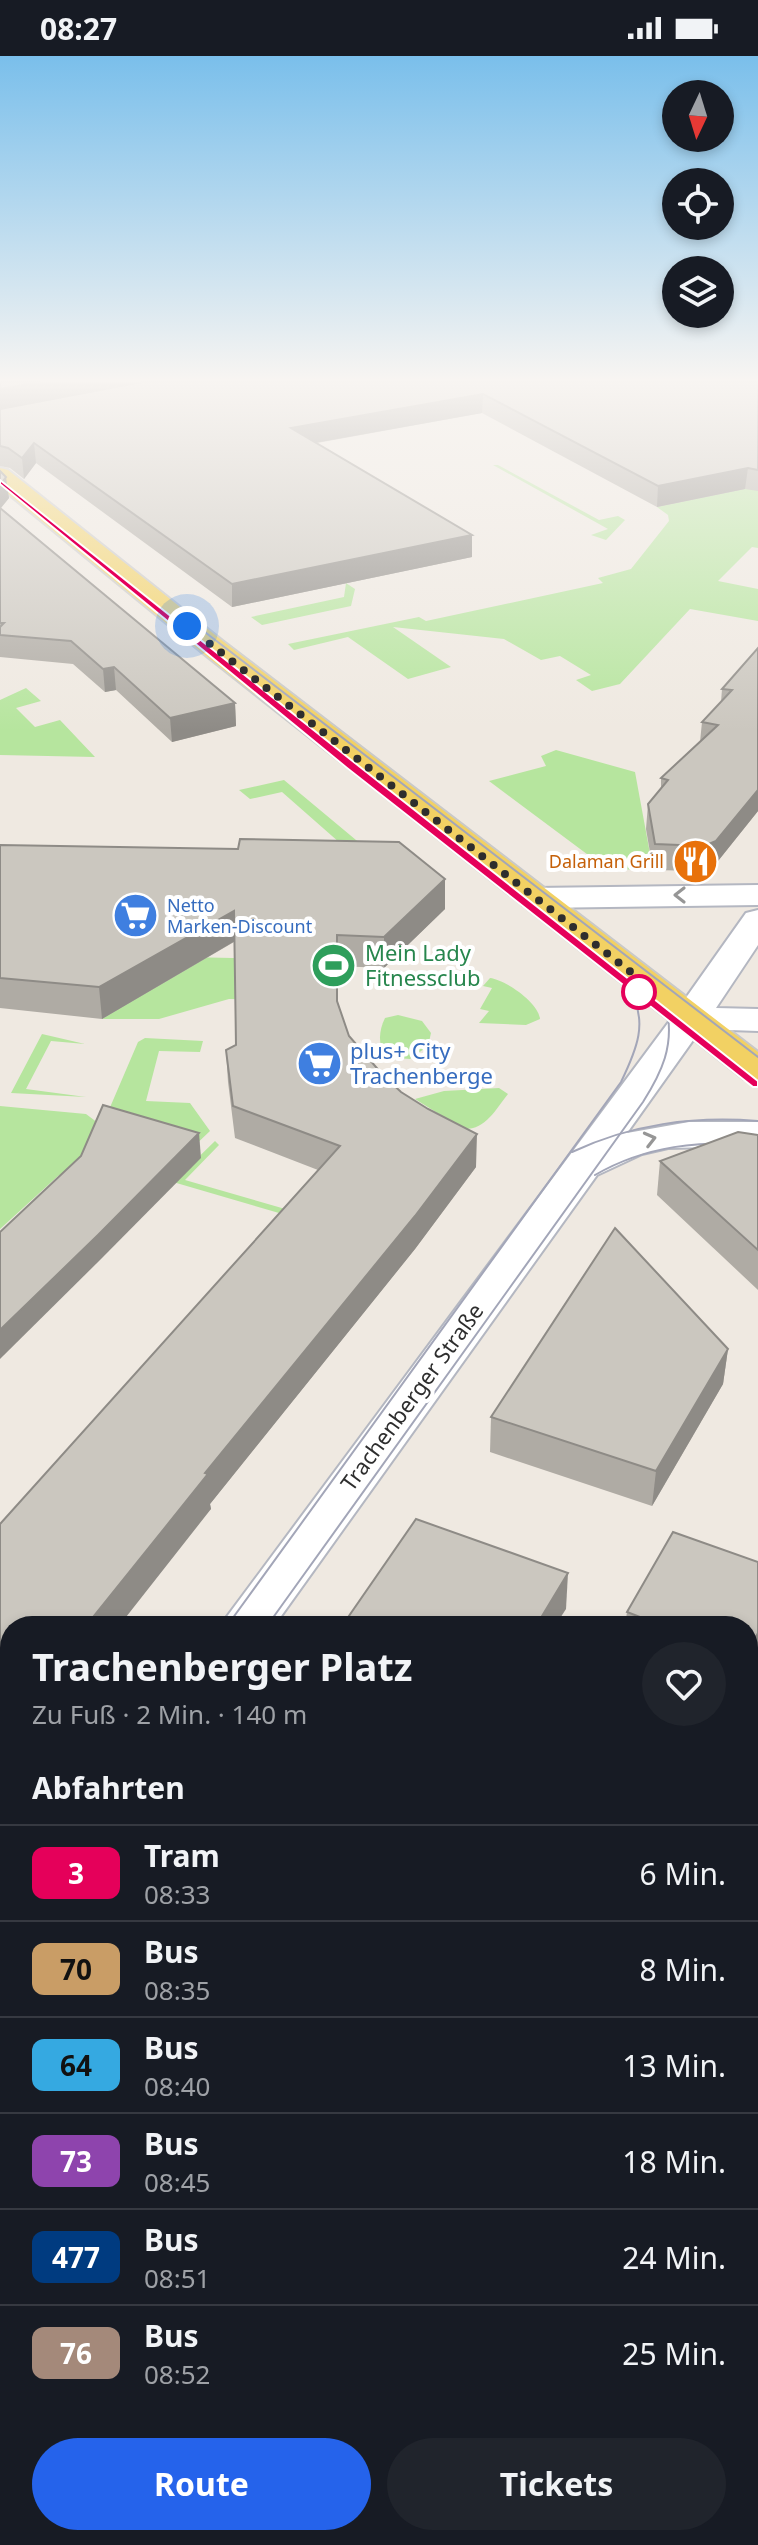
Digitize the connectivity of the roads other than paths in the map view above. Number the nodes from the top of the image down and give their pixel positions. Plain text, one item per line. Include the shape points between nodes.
1 (29, 498) edge
2 (758, 895) edge
3 (535, 898) junction
4 (758, 920) edge
5 (690, 1018) junction
6 (758, 1020) edge
7 (758, 1071) edge
8 (758, 1134) edge
9 (578, 1169) junction
10 (253, 1616) edge

1 - 3 main road
2 -> 3 street
3 - 5 main road
4 - 5 street
5 - 6 street
5 - 7 main road
5 - 9 street, Trachenberger Straße
9 -> 8 street via 617,1150 678,1132
9 - 10 street, Trachenberger Straße

